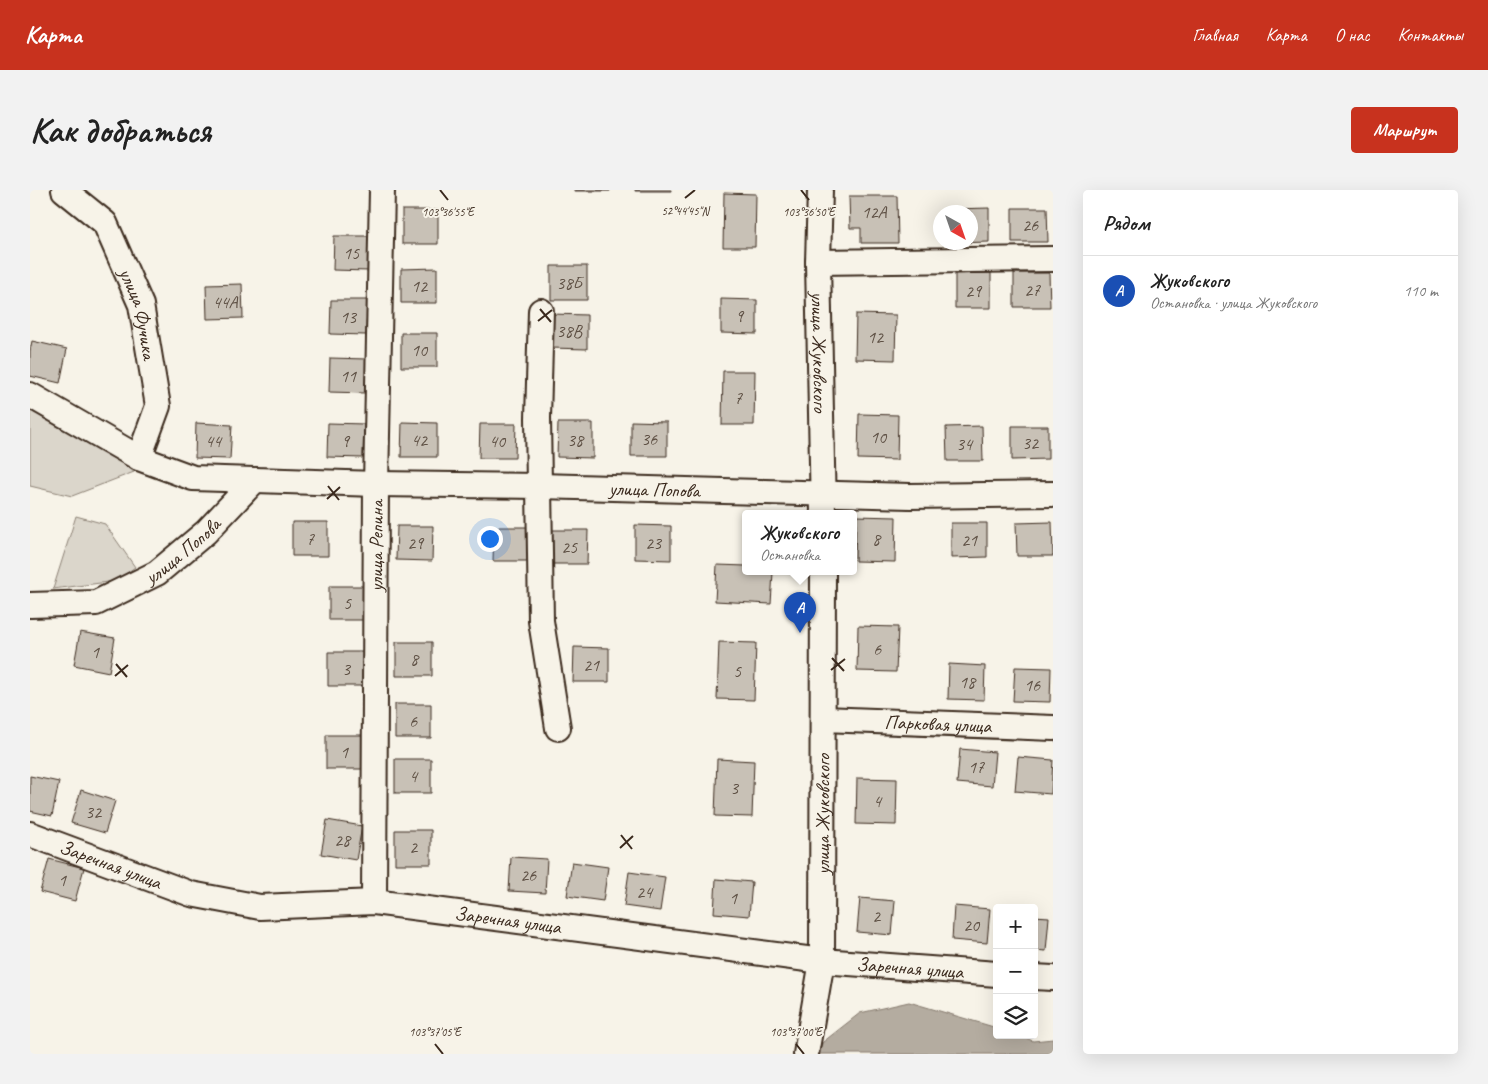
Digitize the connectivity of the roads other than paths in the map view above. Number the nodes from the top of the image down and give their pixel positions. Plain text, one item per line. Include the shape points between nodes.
1 (64, 190) edge
2 (382, 190) edge
3 (820, 190) edge
4 (1053, 259) edge
5 (818, 262) junction
6 (540, 311) dead end
7 (30, 395) edge
8 (139, 458) junction
9 (255, 480) junction
10 (376, 484) junction
11 (539, 486) junction
12 (1053, 494) edge
13 (823, 504) edge
14 (823, 575) edge
15 (30, 605) edge
16 (823, 719) junction
17 (558, 728) dead end
18 (1053, 728) edge
19 (30, 834) edge
20 (374, 902) junction
21 (822, 961) junction
22 (993, 974) edge
23 (1038, 977) edge
24 (1053, 978) edge
25 (806, 1054) edge

1 - 8 street, улица Фучика via 105,223 142,305 158,406
2 - 10 street, улица Репина
3 - 5 street, улица Жуковского
4 - 5 street
5 - 13 street, улица Жуковского
6 - 11 street
7 - 8 street, улица Попова
8 - 9 street, улица Попова via 193,478
9 - 10 street, улица Попова
9 - 15 street, улица Попова via 206,532 157,573 96,603
10 - 11 street, улица Попова
10 - 20 street, улица Репина
11 - 13 street, улица Попова
11 - 17 street via 541,621
12 - 13 street, улица Попова via 910,496
14 - 16 street, улица Жуковского
16 - 18 street, Парковая улица
16 - 21 street, улица Жуковского
19 - 20 street, Заречная улица via 191,894 260,906
20 - 21 street, Заречная улица
21 - 22 street, Заречная улица
21 - 25 street, улица Жуковского
23 - 24 street

